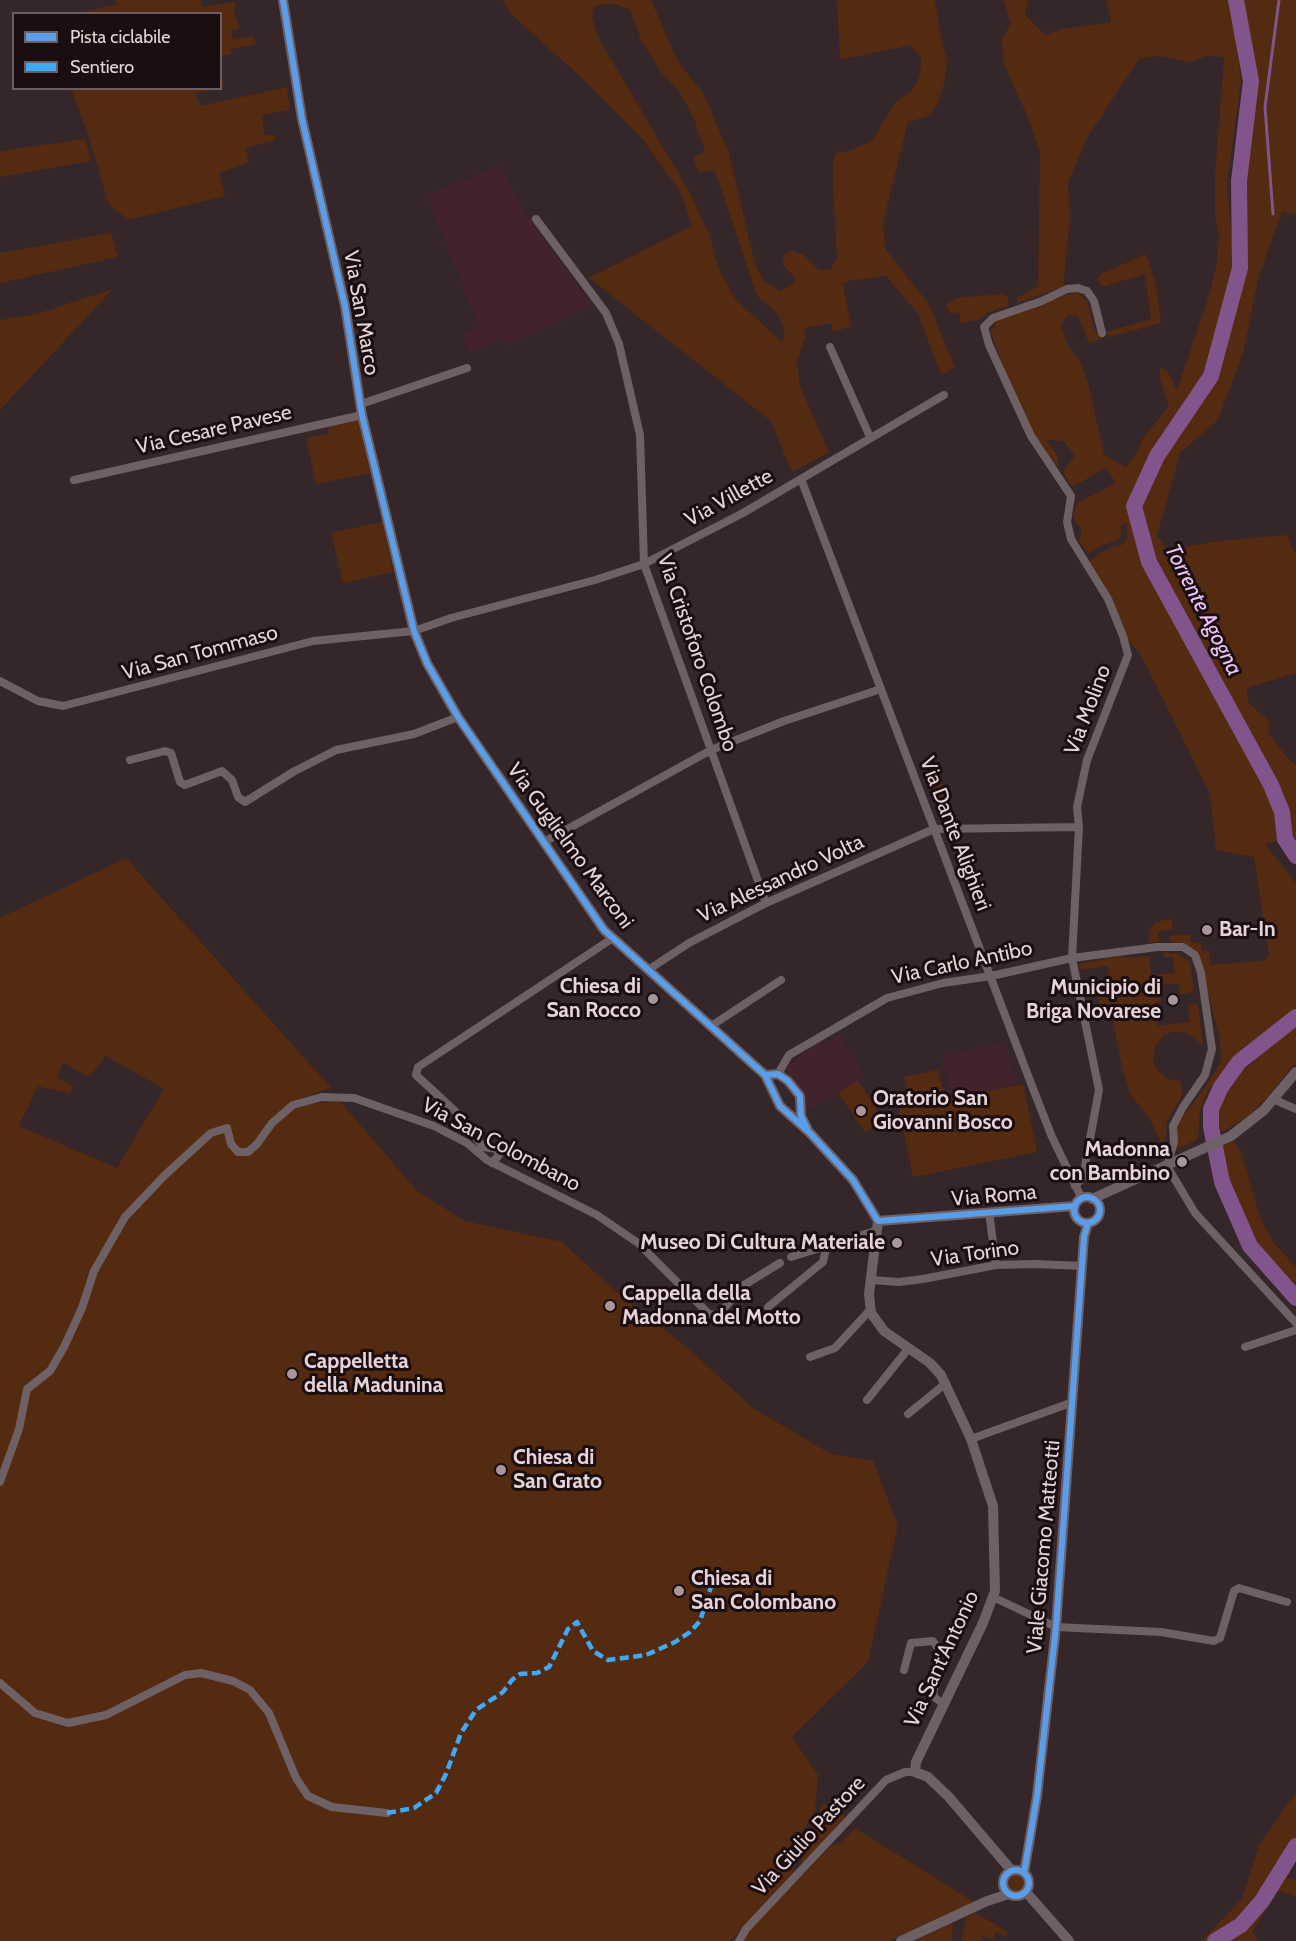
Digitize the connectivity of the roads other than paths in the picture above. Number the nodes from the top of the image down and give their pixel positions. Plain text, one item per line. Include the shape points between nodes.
1 (283, 0) edge
2 (536, 219) dead end
3 (1102, 333) dead end
4 (830, 347) dead end
5 (467, 368) dead end
6 (944, 394) dead end
7 (361, 410) junction
8 (870, 437) junction
9 (801, 479) junction
10 (74, 480) dead end
11 (644, 564) junction
12 (414, 631) junction
13 (1, 682) edge
14 (881, 689) junction
15 (458, 717) junction
16 (711, 750) junction
17 (130, 760) dead end
18 (1079, 827) junction
19 (934, 829) junction
20 (544, 842) junction
21 (766, 903) junction
22 (613, 938) junction
23 (1072, 958) junction
24 (648, 970) junction
25 (990, 976) junction
26 (781, 980) dead end
27 (711, 1026) junction
28 (1296, 1072) edge
29 (778, 1074) junction
30 (765, 1075) junction
31 (1273, 1099) junction
32 (1296, 1109) edge
33 (810, 1133) junction
34 (492, 1163) junction
35 (1167, 1166) junction
36 (1075, 1186) junction
37 (1087, 1202) junction
38 (989, 1212) junction
39 (1084, 1222) junction
40 (876, 1226) junction
41 (826, 1248) junction
42 (791, 1257) dead end
43 (780, 1263) dead end
44 (996, 1266) junction
45 (1082, 1266) junction
46 (873, 1280) junction
47 (768, 1307) dead end
48 (871, 1309) junction
49 (1296, 1323) edge
50 (1296, 1330) edge
51 (1245, 1347) dead end
52 (908, 1349) junction
53 (810, 1357) dead end
54 (946, 1383) junction
55 (867, 1400) dead end
56 (1073, 1402) junction
57 (908, 1414) dead end
58 (971, 1440) junction
59 (0, 1482) edge
60 (993, 1597) junction
61 (1287, 1602) dead end
62 (1056, 1626) junction
63 (904, 1670) dead end
64 (0, 1683) edge
65 (943, 1704) junction
66 (915, 1772) junction
67 (387, 1813) dead end
68 (1017, 1871) junction
69 (1014, 1892) junction
70 (740, 1937) edge
71 (901, 1941) edge
72 (1069, 1941) edge

1 - 7 street, Via San Marco via 302,119 345,306
2 - 11 street, Via Cristoforo Colombo via 606,313 619,345 640,435
3 - 18 street, Via Molino via 1094,301 1087,291 1078,288 993,318 984,327 1031,436 1071,496 1067,522 1071,539 1108,599 1128,655 1087,760 1077,807
4 - 8 street
5 - 7 street, Via Cesare Pavese
6 - 8 street, Via Villette
7 - 10 street, Via Cesare Pavese
7 - 12 street, Via San Marco
8 - 9 street, Via Villette
9 - 11 street, Via Villette
9 - 14 street, Via Dante Alighieri
11 - 12 street, Via Villette
11 - 16 street, Via Cristoforo Colombo
12 - 13 street, Via San Tommaso via 313,641 63,706 38,701
12 - 15 street, Via Guglielmo Marconi via 427,663
14 - 16 street
14 - 19 street, Via Dante Alighieri
15 - 17 street via 414,734 336,750 245,802 222,771 184,784 171,753
15 - 20 street, Via Guglielmo Marconi
16 - 20 street
16 - 21 street, Via Cristoforo Colombo
18 - 19 street
18 - 23 street, Via Molino
19 - 21 street, Via Alessandro Volta
19 - 25 street, Via Dante Alighieri
20 - 22 street, Via Guglielmo Marconi
21 - 24 street, Via Alessandro Volta via 664,957
22 - 24 street, Via Guglielmo Marconi
22 - 34 street via 418,1067 416,1075 455,1111 483,1147 497,1149 499,1155
23 - 25 street, Via Carlo Antibo
23 - 35 street, Via Carlo Antibo via 1172,946 1183,947 1195,955 1212,1049 1205,1075 1173,1126 1174,1142
23 - 36 street, Via Molino via 1099,1090 1083,1177
24 - 27 street, Via Guglielmo Marconi
25 - 29 street, Via Carlo Antibo via 887,998 789,1055
25 - 36 street, Via Dante Alighieri
26 - 27 street
27 - 30 street, Via Guglielmo Marconi
28 - 31 street, Via Roma
29 - 30 street
29 - 33 street, Via Guglielmo Marconi via 800,1096 801,1116
30 - 33 street, Via Guglielmo Marconi via 780,1106
31 - 32 street
31 - 35 street, Via Roma via 1251,1123 1231,1136
33 - 40 street, Via Guglielmo Marconi via 853,1180
34 - 43 street, Via San Colombano via 597,1215 638,1243 710,1314 722,1311 744,1285
34 - 59 street, Via San Colombano via 467,1143 434,1126 354,1098 322,1097 293,1105 248,1152 238,1152 231,1144 227,1128 211,1133 125,1217 106,1246 64,1347 50,1371 27,1389
35 - 37 street, Via Roma
35 - 49 street via 1195,1213
36 - 37 street, Via Dante Alighieri
37 - 38 street, Via Roma
37 - 39 street, Viale Giacomo Matteotti via 1075,1216
37 - 39 street via 1098,1216
38 - 40 street, Via Roma via 916,1218
38 - 44 street
39 - 45 street, Viale Giacomo Matteotti
40 - 41 street
40 - 46 street
41 - 42 street
41 - 47 street via 823,1262
44 - 45 street, Via Torino
44 - 46 street, Via Torino via 899,1282
45 - 56 street, Viale Giacomo Matteotti
46 - 48 street via 869,1294
48 - 52 street, Via Sant'Antonio via 879,1325
48 - 53 street via 835,1348
50 - 51 street
52 - 54 street, Via Sant'Antonio via 930,1362
52 - 55 street
54 - 57 street
54 - 58 street, Via Sant'Antonio
56 - 58 street
56 - 62 street, Viale Giacomo Matteotti
58 - 60 street, Via Sant'Antonio via 993,1506
60 - 62 street
60 - 65 street, Via Sant'Antonio
61 - 62 street via 1239,1588 1234,1591 1220,1638 1214,1641 1161,1632
62 - 68 street, Viale Giacomo Matteotti via 1037,1796 1024,1857
63 - 65 street via 911,1644 933,1641 939,1651 933,1696
64 - 67 street via 35,1713 68,1724 106,1715 185,1675 201,1673 232,1681 250,1690 269,1713 296,1779 308,1796 332,1807
65 - 66 street, Via Sant'Antonio
66 - 68 street via 928,1777 948,1796
66 - 70 street, Via Giulio Pastore via 886,1780
68 - 69 street via 1005,1877
68 - 69 street, Viale Giacomo Matteotti via 1029,1882
69 - 71 street
69 - 72 street via 1040,1910

